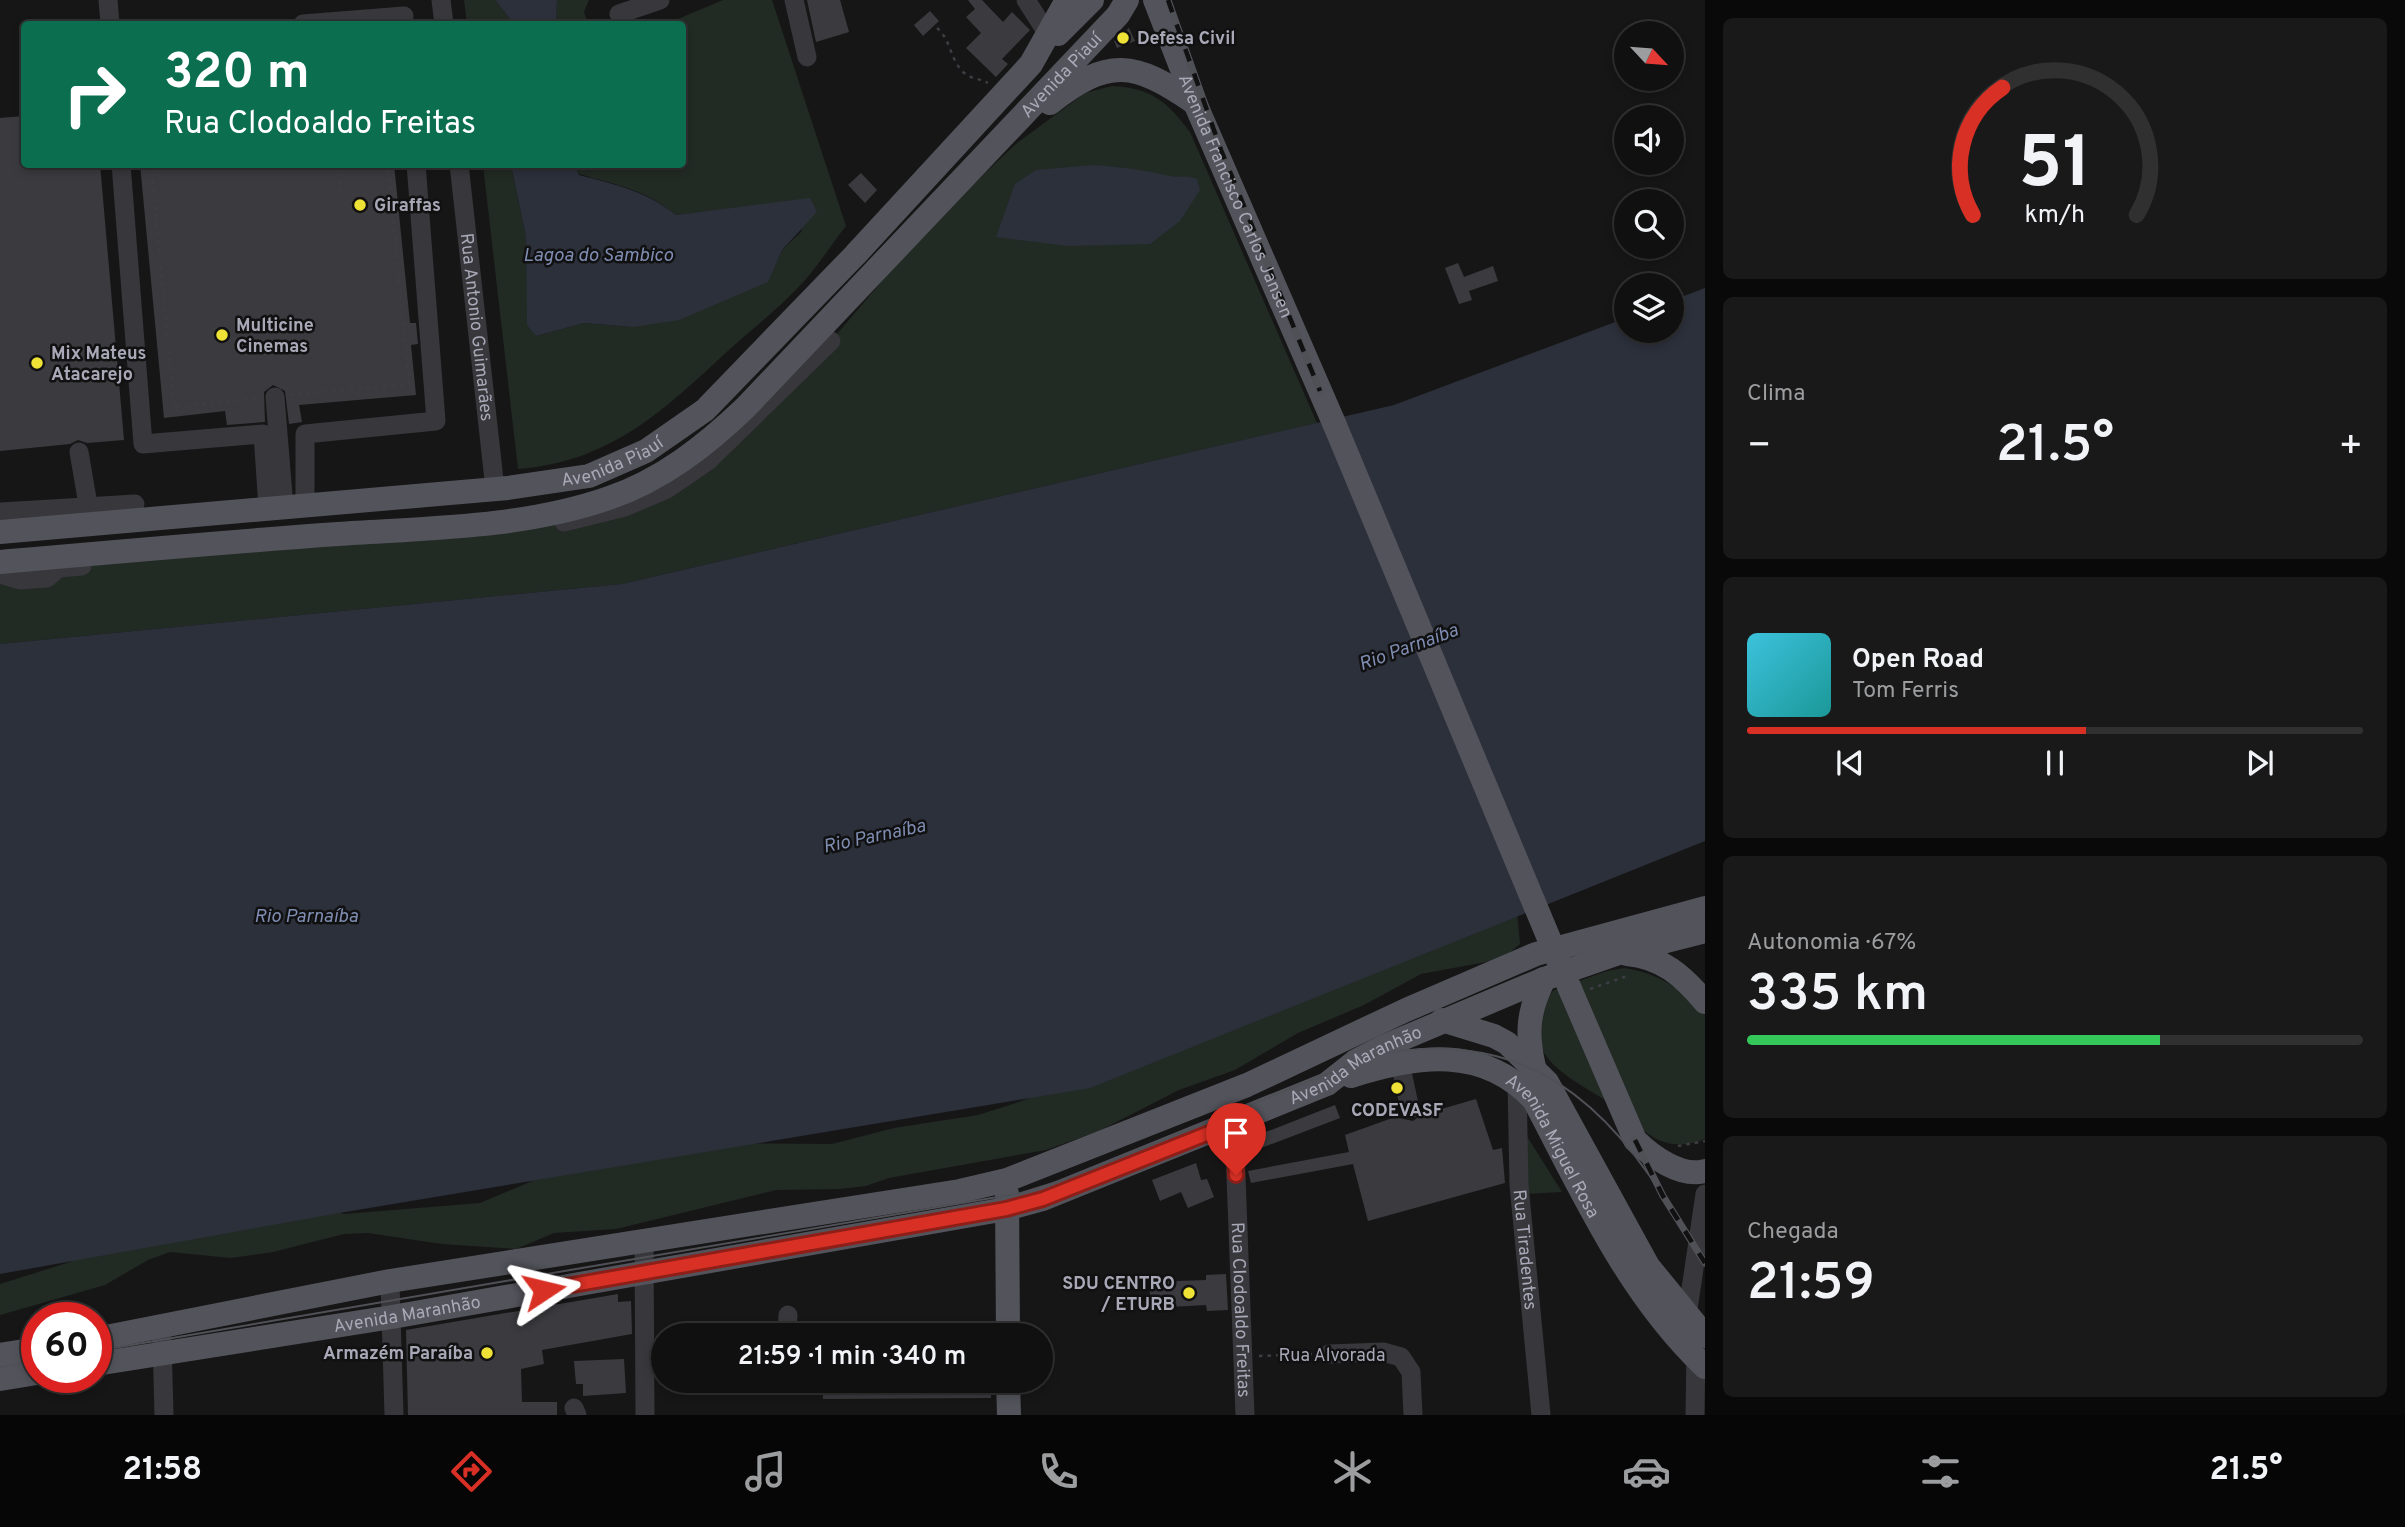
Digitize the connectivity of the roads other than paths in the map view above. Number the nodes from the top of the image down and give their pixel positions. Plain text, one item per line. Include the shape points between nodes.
1 (108, 0) edge
2 (441, 0) edge
3 (660, 0) edge
4 (794, 0) edge
5 (1026, 0) edge
6 (1067, 0) edge
7 (1092, 0) edge
8 (1108, 0) edge
9 (1127, 0) edge
10 (1155, 0) edge
11 (404, 14) edge
12 (619, 14) dead end
13 (110, 21) edge
14 (333, 21) edge
15 (444, 21) edge
16 (1099, 32) junction
17 (1047, 33) junction
18 (807, 57) dead end
19 (1031, 64) junction
20 (1195, 103) junction
21 (992, 148) junction
22 (121, 168) edge
23 (416, 168) edge
24 (459, 168) edge
25 (831, 341) dead end
26 (275, 397) road end
27 (79, 452) dead end
28 (495, 489) junction
29 (135, 503) dead end
30 (286, 507) junction
31 (0, 512) edge
32 (90, 516) junction
33 (0, 532) edge
34 (0, 562) edge
35 (0, 574) edge
36 (1705, 908) edge
37 (1705, 931) edge
38 (1617, 942) junction
39 (1663, 942) junction
40 (1544, 979) junction
41 (1705, 979) edge
42 (1705, 1002) edge
43 (1406, 1010) junction
44 (1446, 1021) junction
45 (1400, 1063) junction
46 (1526, 1075) junction
47 (1327, 1084) junction
48 (1410, 1110) dead end
49 (1234, 1123) junction
50 (1705, 1156) edge
51 (1663, 1161) junction
52 (1705, 1171) edge
53 (1007, 1180) junction
54 (1705, 1195) edge
55 (1006, 1209) junction
56 (644, 1241) junction
57 (643, 1273) junction
58 (390, 1281) junction
59 (392, 1317) junction
60 (1008, 1323) edge
61 (161, 1328) junction
62 (112, 1336) edge
63 (1698, 1341) edge
64 (651, 1342) edge
65 (21, 1352) edge
66 (1329, 1354) road end
67 (0, 1355) edge
68 (162, 1355) junction
69 (112, 1362) edge
70 (21, 1376) edge
71 (0, 1379) edge
72 (651, 1384) edge
73 (1008, 1393) edge
74 (164, 1415) edge
75 (394, 1415) edge
76 (645, 1415) edge
77 (1009, 1415) edge
78 (1245, 1415) edge
79 (1413, 1415) edge
80 (1541, 1415) edge
81 (1695, 1415) edge

1 - 13 street
2 - 15 street
3 - 12 street
4 - 18 street
5 - 17 street
6 - 17 main road
7 - 19 main road
8 - 16 main road via 1112,15
9 - 16 main road, Avenida Piauí
10 - 20 main road, Avenida Francisco Carlos Jansen
11 - 14 street
16 - 21 main road, Avenida Piauí
17 - 19 main road, Avenida Piauí
19 - 28 main road, Avenida Piauí via 705,410 646,451 589,476
20 - 21 main road, Avenida Piauí via 1144,73 1126,68 1107,71 1079,80
20 - 51 main road, Avenida Francisco Carlos Jansen, bridge via 1635,1140
21 - 34 main road, Avenida Piauí via 711,441 659,475 612,497 561,513 490,523
22 - 30 street via 143,444 263,433
23 - 30 street via 436,421 305,434
24 - 28 street, Rua Antonio Guimarães
25 - 35 street via 708,461 667,489 625,507 522,530 60,568 47,578 20,580
26 - 30 street
27 - 32 street
28 - 30 main road, Avenida Piauí
29 - 32 street
30 - 32 main road, Avenida Piauí
31 - 32 street
32 - 33 main road, Avenida Piauí
36 - 38 main road, Avenida Maranhão
37 - 39 main road, Avenida Maranhão
38 - 39 main road, Avenida Maranhão
38 - 40 main road, Avenida Maranhão
38 - 42 main road via 1678,973
38 - 43 main road, Avenida Maranhão via 1536,954
39 - 41 main road
40 - 44 main road, Avenida Maranhão
40 - 46 main road, Avenida Miguel Rosa via 1529,1014
43 - 44 main road, Avenida Miguel Rosa
43 - 53 main road, Avenida Maranhão via 1247,1085
44 - 46 main road, Avenida Miguel Rosa via 1494,1036
44 - 47 main road, Avenida Maranhão via 1356,1061
45 - 46 main road, Avenida Miguel Rosa via 1447,1059
45 - 47 main road, Avenida Miguel Rosa
45 - 48 street
46 - 63 main road, Avenida Miguel Rosa via 1558,1098 1648,1266
46 - 63 main road, Avenida Miguel Rosa via 1534,1100 1612,1247 1647,1303
46 - 80 street, Rua Tiradentes via 1519,1185
47 - 49 main road, Avenida Maranhão
49 - 55 main road, Avenida Maranhão via 1043,1199
49 - 78 street, Rua Clodoaldo Freitas
50 - 51 main road
51 - 52 main road, Avenida Francisco Carlos Jansen via 1686,1171
53 - 55 main road
53 - 56 main road, Avenida Maranhão
54 - 63 street
55 - 57 main road, Avenida Maranhão
55 - 60 main road
56 - 57 street
56 - 58 main road, Avenida Maranhão
57 - 59 main road, Avenida Maranhão
57 - 64 street
58 - 59 street
58 - 61 main road, Avenida Maranhão
59 - 68 main road, Avenida Maranhão
59 - 75 street
61 - 62 main road, Avenida Maranhão
61 - 68 street
63 - 81 street
65 - 67 main road
66 - 79 street, Rua Alvorada via 1401,1357 1411,1372
68 - 69 main road, Avenida Maranhão
68 - 74 street
70 - 71 main road
72 - 76 street
73 - 77 main road

